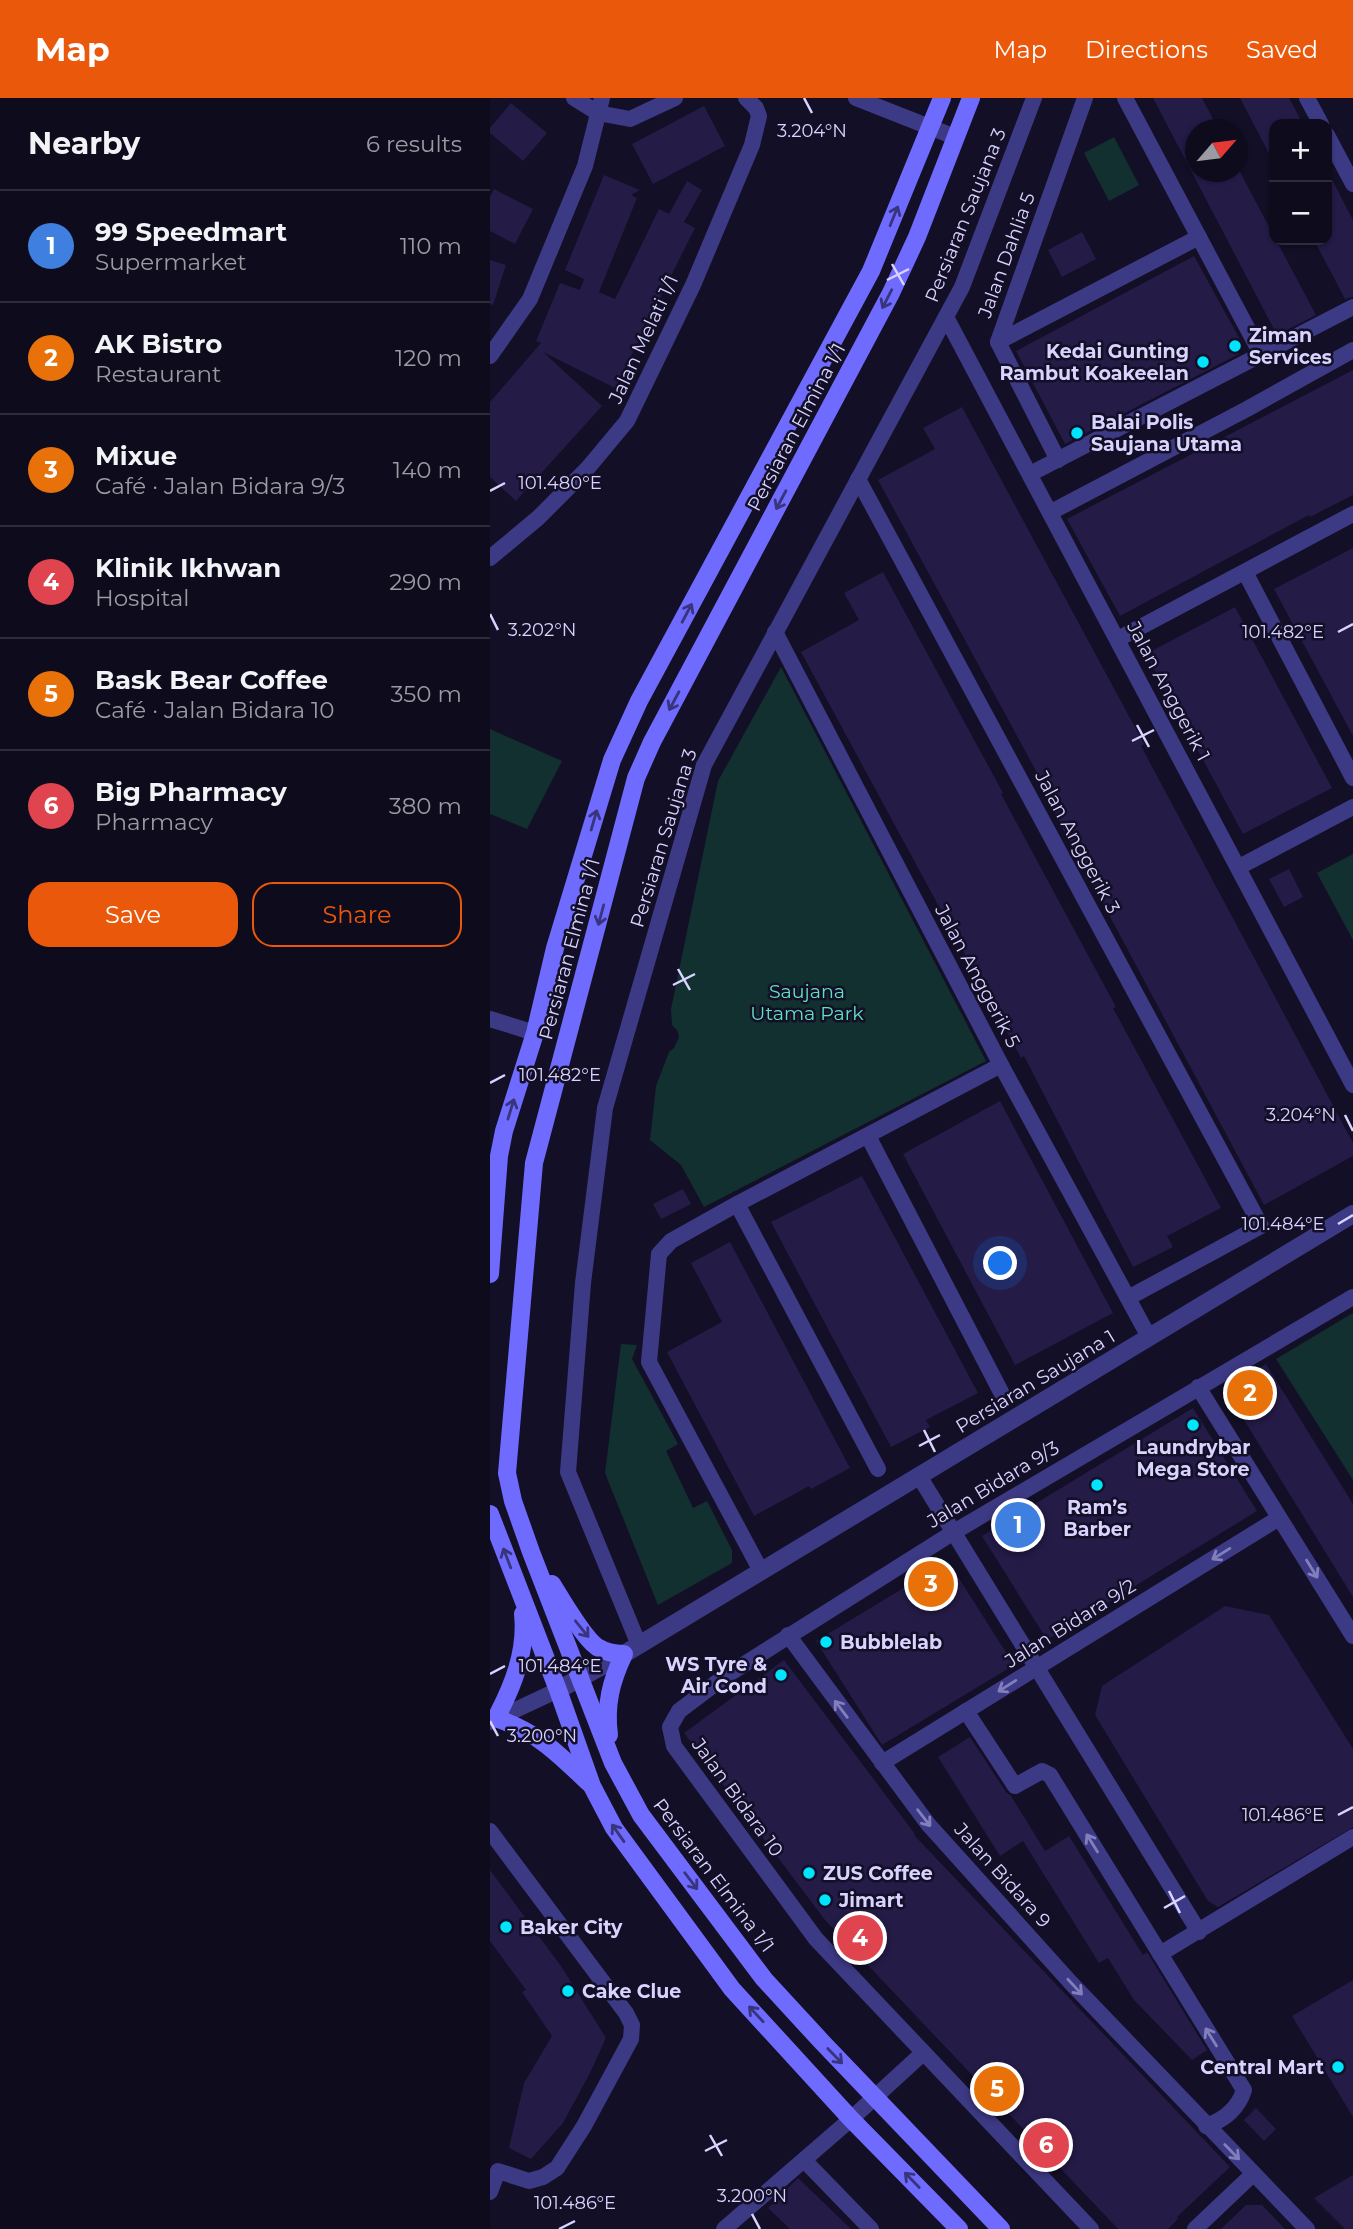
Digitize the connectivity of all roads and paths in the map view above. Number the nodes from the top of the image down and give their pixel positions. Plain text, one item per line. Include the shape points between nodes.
1 (574, 98) edge
2 (675, 98) edge
3 (746, 98) edge
4 (856, 98) edge
5 (942, 98) edge
6 (971, 98) edge
7 (1034, 98) edge
8 (1085, 98) edge
9 (1125, 98) edge
10 (1307, 98) edge
11 (600, 106) edge
12 (1318, 119) edge
13 (931, 128) junction
14 (955, 137) junction
15 (1332, 144) edge
16 (1353, 184) edge
17 (1199, 237) junction
18 (1353, 307) edge
19 (946, 317) junction
20 (998, 342) junction
21 (1353, 350) edge
22 (1261, 354) junction
23 (490, 356) edge
24 (1058, 460) junction
25 (1030, 474) junction
26 (858, 479) junction
27 (1051, 512) junction
28 (1353, 514) edge
29 (490, 558) edge
30 (1245, 572) junction
31 (775, 632) junction
32 (1118, 639) junction
33 (1353, 778) edge
34 (1353, 807) edge
35 (1239, 867) junction
36 (490, 1018) edge
37 (535, 1033) junction
38 (1001, 1065) junction
39 (1353, 1085) edge
40 (868, 1136) junction
41 (737, 1204) junction
42 (1353, 1214) edge
43 (490, 1274) edge
44 (1128, 1297) junction
45 (1353, 1297) edge
46 (1149, 1337) junction
47 (1198, 1387) junction
48 (1001, 1392) dead end
49 (878, 1469) dead end
50 (919, 1476) junction
51 (490, 1514) edge
52 (1279, 1518) junction
53 (954, 1532) junction
54 (531, 1552) junction
55 (761, 1571) junction
56 (520, 1594) junction
57 (788, 1635) junction
58 (1353, 1636) edge
59 (639, 1644) junction
60 (624, 1654) junction
61 (1037, 1668) junction
62 (580, 1679) junction
63 (558, 1690) junction
64 (966, 1712) junction
65 (493, 1720) edge
66 (670, 1727) joint
67 (613, 1763) junction
68 (882, 1763) junction
69 (592, 1786) junction
70 (490, 1831) edge
71 (1353, 1837) edge
72 (1199, 1932) junction
73 (1160, 1954) junction
74 (923, 2053) junction
75 (874, 2097) junction
76 (851, 2119) junction
77 (1206, 2126) junction
78 (804, 2160) junction
79 (1253, 2174) junction
80 (490, 2192) edge
81 (724, 2229) edge
82 (871, 2229) edge
83 (959, 2229) edge
84 (1001, 2229) edge
85 (1091, 2229) edge
86 (1195, 2229) edge
87 (1307, 2229) edge

1 - 11 street
2 - 11 street via 630,119
3 - 29 street, Jalan Melati 1/1 via 759,116 752,145 627,421 538,519
4 - 13 street
5 - 13 main road, Persiaran Elmina 1/1
6 - 14 main road, Persiaran Elmina 1/1
7 - 19 street, Persiaran Saujana 3 via 962,287
8 - 20 street, Jalan Dahlia 5
9 - 17 street
10 - 12 street
11 - 23 street via 585,166 530,299
13 - 14 street
37 -> 13 main road, Persiaran Elmina 1/1 via 555,948 611,760 871,271
14 -> 54 main road, Persiaran Elmina 1/1 via 891,293 635,778 534,1163 507,1473
15 - 16 street
17 - 20 street
17 - 22 street
18 - 22 street
19 - 25 street, Jalan Anggerik 1
19 - 26 street, Persiaran Saujana 3
20 - 24 street, Jalan Dahlia 5
21 - 27 street
22 - 24 street
24 - 25 street
25 - 27 street, Jalan Anggerik 1
26 - 31 street, Persiaran Saujana 3
26 - 44 street, Jalan Anggerik 3 via 1261,1226
27 - 32 street, Jalan Anggerik 1
28 - 30 street
30 - 32 street
30 - 33 street
31 - 38 street, Jalan Anggerik 5
31 - 59 street, Persiaran Saujana 3 via 704,765 605,1108 583,1283 568,1472
32 - 35 street, Jalan Anggerik 1
34 - 35 street
35 - 39 street, Jalan Anggerik 1
36 - 37 street
43 -> 37 main road, Persiaran Elmina 1/1 via 499,1156
38 - 40 street
38 - 44 street, Jalan Anggerik 5
40 - 41 street
40 - 48 street
41 - 49 street
41 - 55 street via 671,1241 659,1254 649,1362
42 - 46 street, Persiaran Saujana 1
44 - 46 street, Jalan Anggerik 5
45 - 47 street, Jalan Bidara 9/3
46 - 50 street, Persiaran Saujana 1
47 - 52 street
47 - 53 street, Jalan Bidara 9/3
50 - 53 street
50 - 55 street, Persiaran Saujana 1
56 -> 51 main road
52 -> 58 street
52 -> 61 street, Jalan Bidara 9/2
53 - 57 street, Jalan Bidara 9/3
53 - 61 street
54 -> 60 main road via 597,1647
54 - 62 main road, Persiaran Elmina 1/1
55 - 59 street, Persiaran Saujana 1
56 - 63 main road
56 - 65 main road via 523,1646 509,1694
57 - 66 street, Jalan Bidara 9/3 via 679,1711
68 -> 57 street, Jalan Bidara 9
59 - 60 street, Persiaran Saujana 1
60 - 62 street, Persiaran Saujana 1
60 - 67 main road via 609,1693
61 -> 64 street, Jalan Bidara 9/2
61 - 72 street
62 - 63 street, Persiaran Saujana 1
62 - 67 main road, Persiaran Elmina 1/1
63 - 65 street
63 - 69 main road
64 - 68 street, Jalan Bidara 9/2
73 -> 64 street via 1050,1775 1042,1770 1015,1786
65 - 69 main road via 522,1727 550,1746
66 - 74 street, Jalan Bidara 10 via 674,1746 816,1939
67 -> 75 main road, Persiaran Elmina 1/1 via 641,1815 764,1979
68 -> 77 street, Jalan Bidara 9 via 928,1824
76 -> 69 main road via 732,1989 614,1828
70 - 80 street via 632,2025 631,2039 557,2168 529,2181 498,2171
71 - 72 street
72 - 73 street
77 -> 73 street via 1222,2120 1241,2101 1244,2090
74 - 75 street
74 - 85 street, Jalan Bidara 10
75 - 76 street
75 - 84 main road, Persiaran Elmina 1/1
76 - 78 street
83 -> 76 main road
77 -> 79 street, Jalan Bidara 9
78 - 81 street
78 - 82 street
79 - 86 street
79 - 87 street, Jalan Bidara 9

